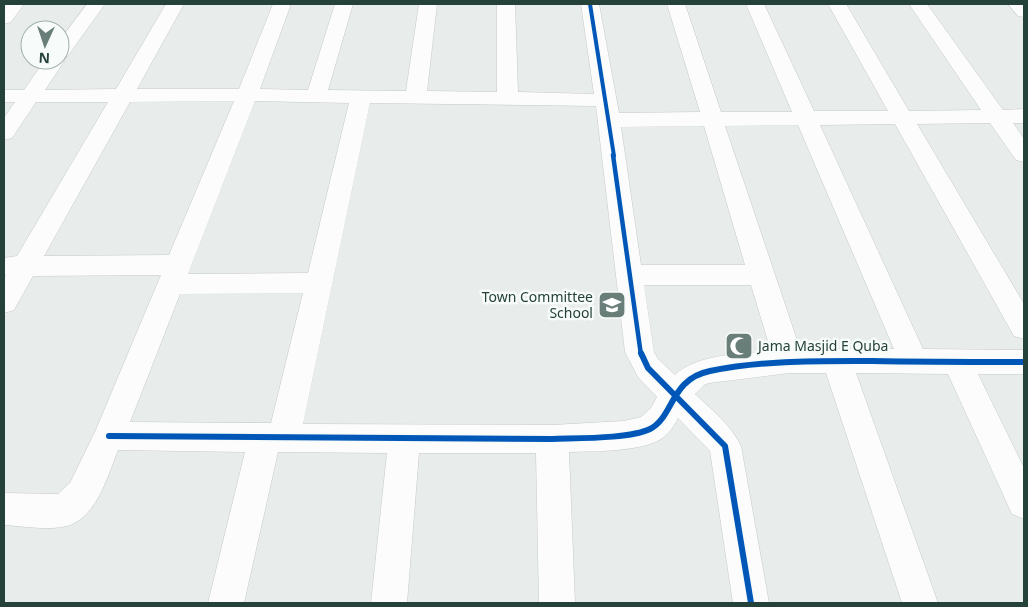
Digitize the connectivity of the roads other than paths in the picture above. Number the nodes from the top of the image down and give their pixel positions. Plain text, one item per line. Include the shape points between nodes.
1 (15, 4) edge
2 (96, 4) edge
3 (175, 4) edge
4 (282, 4) edge
5 (344, 4) edge
6 (428, 4) edge
7 (506, 4) edge
8 (590, 4) edge
9 (676, 4) edge
10 (756, 4) edge
11 (837, 4) edge
12 (918, 4) edge
13 (1017, 4) edge
14 (1024, 12) edge
15 (4, 18) edge
16 (70, 39) edge
17 (48, 70) edge
18 (122, 95) junction
19 (247, 95) junction
20 (4, 96) edge
21 (30, 96) junction
22 (316, 96) junction
23 (361, 97) junction
24 (416, 98) junction
25 (508, 99) junction
26 (608, 110) junction
27 (997, 116) junction
28 (1024, 116) edge
29 (904, 117) junction
30 (805, 118) junction
31 (712, 119) junction
32 (4, 133) edge
33 (1024, 155) edge
34 (14, 266) edge
35 (174, 275) junction
36 (630, 275) junction
37 (762, 275) junction
38 (319, 283) junction
39 (4, 302) edge
40 (1024, 328) edge
41 (789, 361) junction
42 (837, 361) junction
43 (914, 362) junction
44 (957, 362) junction
45 (1024, 362) edge
46 (674, 394) junction
47 (109, 436) junction
48 (275, 437) junction
49 (552, 439) junction
50 (404, 440) junction
51 (1024, 503) edge
52 (4, 509) edge
53 (226, 603) edge
54 (389, 603) edge
55 (557, 603) edge
56 (751, 603) edge
57 (920, 603) edge

1 - 15 street
2 - 16 street
3 - 18 street
4 - 19 street
5 - 22 street
6 - 24 street
7 - 25 street
8 - 26 street
9 - 31 street
10 - 30 street
11 - 29 street
12 - 27 street
13 - 14 street
17 - 21 street
18 - 19 street
18 - 21 street
18 - 34 street
19 - 22 street
19 - 35 street
20 - 21 street
21 - 32 street
22 - 23 street
23 - 24 street
23 - 38 street
24 - 25 street
25 - 26 street
26 - 31 street
26 - 36 street
27 - 28 street
27 - 29 street
27 - 33 street
29 - 30 street
29 - 40 street
30 - 31 street
30 - 43 street
31 - 37 street
34 - 35 street
34 - 39 street
35 - 38 street
35 - 47 street
36 - 37 street
36 - 46 street via 640,352 648,368
37 - 41 street
38 - 48 street
41 - 42 street
41 - 46 street via 709,370 694,376
42 - 43 street
42 - 57 street
43 - 44 street
44 - 45 street
44 - 51 street
46 - 49 street via 662,418 650,429 624,436
46 - 56 street via 725,446
47 - 48 street
47 - 52 street via 82,494 72,505 62,511
48 - 50 street
48 - 53 street
49 - 50 street
49 - 55 street
50 - 54 street

